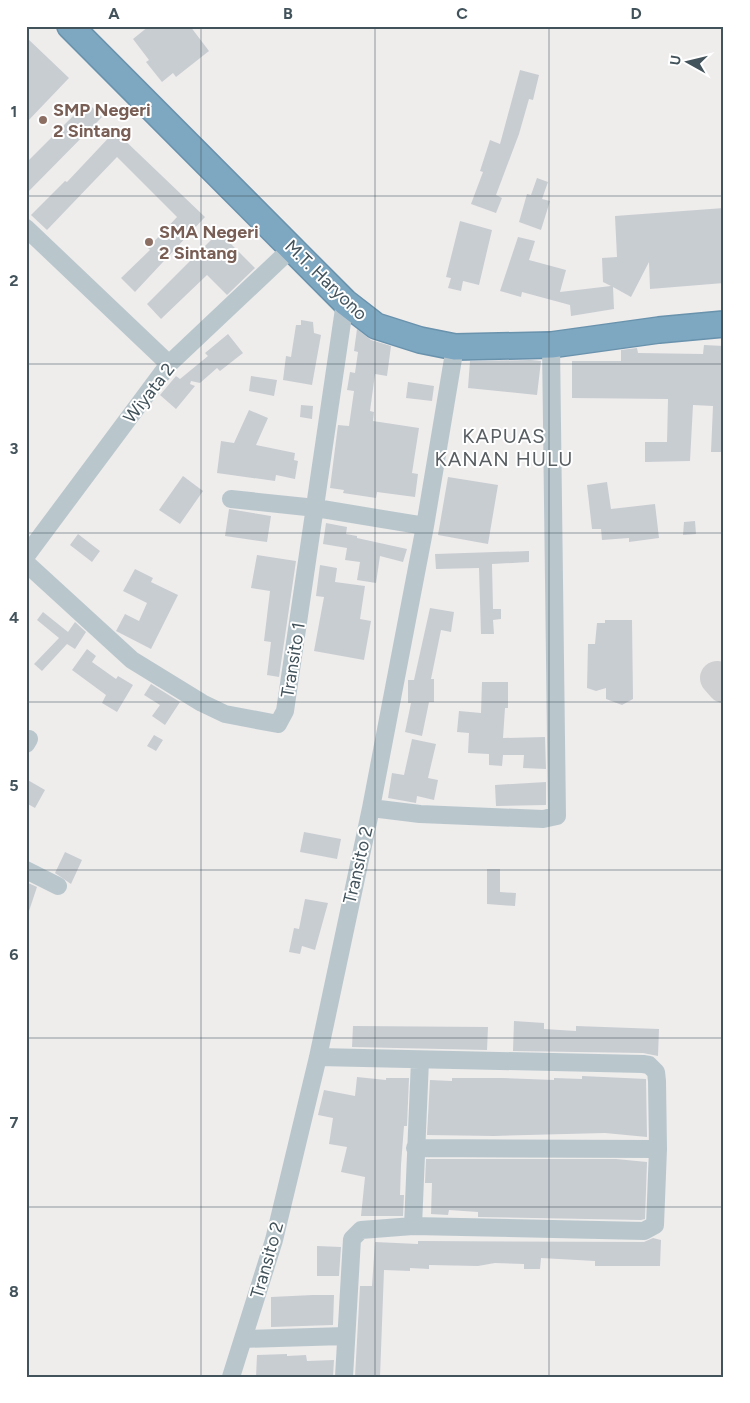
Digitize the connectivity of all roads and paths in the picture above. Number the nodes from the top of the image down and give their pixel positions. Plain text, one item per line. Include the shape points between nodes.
1 (70, 26) edge
2 (26, 228) edge
3 (292, 248) junction
4 (345, 302) junction
5 (724, 324) edge
6 (551, 345) junction
7 (455, 347) junction
8 (169, 364) junction
9 (231, 499) dead end
10 (316, 508) junction
11 (426, 526) junction
12 (29, 563) edge
13 (371, 808) junction
14 (26, 870) edge
15 (58, 886) dead end
16 (318, 1058) junction
17 (420, 1060) junction
18 (415, 1148) junction
19 (658, 1149) junction
20 (413, 1226) junction
21 (345, 1336) junction
22 (243, 1339) junction
23 (231, 1377) edge
24 (344, 1377) edge

1 - 3 highway, M.T. Haryono
2 - 8 street
3 - 4 highway, M.T. Haryono
3 - 8 street, Wiyata 2
4 - 7 highway, M.T. Haryono via 376,326
4 - 10 street, Transito 1
5 - 6 highway, M.T. Haryono
6 - 7 highway, M.T. Haryono
6 - 13 street via 557,816 543,819 455,816
7 - 11 street, Transito 2
8 - 12 street, Wiyata 2
9 - 10 street
10 - 11 street
10 - 12 street, Transito 1 via 284,711 278,724 225,714 132,660
11 - 13 street, Transito 2
13 - 16 street, Transito 2
14 - 15 street
16 - 17 street
16 - 22 street, Transito 2 via 274,1240
17 - 18 street
17 - 19 street via 649,1065 656,1072
18 - 19 street
18 - 20 street
19 - 20 street via 657,1218 655,1225 644,1231
20 - 21 street via 361,1230 352,1239
21 - 22 street
21 - 24 street
22 - 23 street, Transito 2

